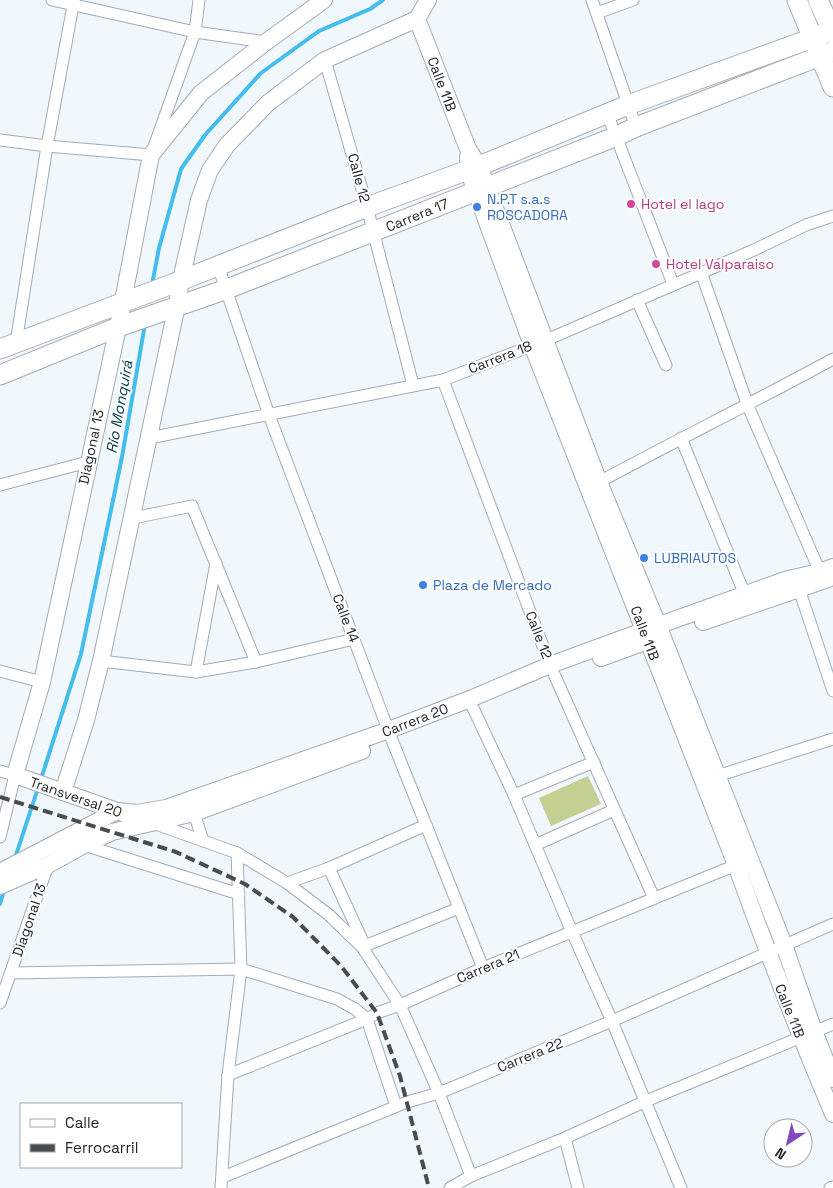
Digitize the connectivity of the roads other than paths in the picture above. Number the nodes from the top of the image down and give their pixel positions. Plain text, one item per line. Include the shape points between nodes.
1 (52, 0) edge
2 (199, 0) edge
3 (324, 0) edge
4 (428, 0) edge
5 (592, 0) edge
6 (633, 0) edge
7 (796, 0) edge
8 (818, 0) edge
9 (74, 2) edge
10 (597, 13) junction
11 (417, 19) junction
12 (195, 32) junction
13 (833, 32) edge
14 (813, 39) junction
15 (266, 42) junction
16 (827, 54) edge
17 (325, 60) junction
18 (833, 87) edge
19 (628, 105) junction
20 (608, 113) junction
21 (636, 127) junction
22 (617, 136) junction
23 (0, 140) edge
24 (47, 146) junction
25 (152, 155) junction
26 (473, 168) junction
27 (482, 190) junction
28 (367, 206) junction
29 (833, 216) edge
30 (373, 232) junction
31 (218, 266) junction
32 (701, 272) junction
33 (177, 282) junction
34 (673, 284) junction
35 (227, 289) junction
36 (127, 300) junction
37 (637, 300) junction
38 (172, 307) junction
39 (123, 325) junction
40 (538, 343) junction
41 (8, 346) edge
42 (833, 359) edge
43 (666, 365) dead end
44 (0, 375) edge
45 (443, 380) junction
46 (413, 385) junction
47 (748, 406) junction
48 (269, 415) junction
49 (149, 438) junction
50 (681, 438) junction
51 (88, 462) junction
52 (0, 484) edge
53 (593, 484) junction
54 (133, 518) junction
55 (216, 562) junction
56 (829, 572) edge
57 (799, 589) junction
58 (745, 595) junction
59 (653, 633) junction
60 (354, 640) junction
61 (102, 661) junction
62 (256, 662) junction
63 (552, 670) junction
64 (0, 672) edge
65 (196, 672) junction
66 (42, 682) junction
67 (832, 685) edge
68 (472, 708) junction
69 (390, 735) junction
70 (833, 739) edge
71 (594, 762) junction
72 (12, 775) edge
73 (717, 776) junction
74 (59, 790) junction
75 (514, 795) junction
76 (614, 810) junction
77 (117, 811) junction
78 (194, 813) junction
79 (151, 822) junction
80 (426, 825) junction
81 (0, 837) edge
82 (203, 841) junction
83 (84, 845) junction
84 (535, 845) junction
85 (237, 853) junction
86 (743, 862) junction
87 (48, 865) junction
88 (29, 866) junction
89 (329, 868) junction
90 (0, 872) edge
91 (287, 883) junction
92 (0, 886) edge
93 (239, 894) junction
94 (654, 898) junction
95 (459, 908) junction
96 (833, 924) edge
97 (572, 932) junction
98 (363, 945) junction
99 (784, 945) junction
100 (767, 952) junction
101 (483, 968) junction
102 (241, 969) junction
103 (11, 973) junction
104 (0, 1003) edge
105 (400, 1005) junction
106 (367, 1019) junction
107 (612, 1021) junction
108 (833, 1024) edge
109 (807, 1034) junction
110 (228, 1075) junction
111 (833, 1079) edge
112 (439, 1092) junction
113 (646, 1101) junction
114 (396, 1106) junction
115 (833, 1114) edge
116 (565, 1138) junction
117 (471, 1176) junction
118 (222, 1183) edge
119 (450, 1188) edge
120 (578, 1188) edge
121 (681, 1188) edge

1 - 9 street
2 - 12 street, Diagonal 13
3 - 15 street
4 - 11 street
5 - 10 street
6 - 10 street
7 - 14 main road
8 - 13 main road
9 - 12 street
9 - 24 street
10 - 19 street
11 - 17 street
11 - 26 street, Calle 11B
12 - 15 street
12 - 25 street, Diagonal 13
13 - 14 main road, Carrera 17
14 - 16 main road
14 - 19 main road, Carrera 17
15 - 25 street via 201,93
16 - 18 main road
16 - 21 main road, Carrera 17
17 - 28 street, Calle 12
17 - 33 street via 268,103 227,145 210,170
19 - 20 main road, Carrera 17
19 - 21 street
20 - 22 street
20 - 26 main road, Carrera 17
21 - 22 main road, Carrera 17
22 - 27 main road, Carrera 17
22 - 34 street
23 - 24 street
24 - 25 street
24 - 41 street
25 - 36 street, Diagonal 13
26 - 27 street, Calle 11B
26 - 28 main road, Carrera 17
27 - 30 main road, Carrera 17
27 - 40 street, Calle 11B
28 - 30 street, Calle 12
28 - 31 main road, Carrera 17
29 - 32 street, Carrera 18
30 - 35 main road, Carrera 17
30 - 46 street, Calle 12
31 - 33 main road, Carrera 17
31 - 35 street, Calle 14
32 - 34 street, Carrera 18
32 - 47 street
33 - 36 main road, Carrera 17
33 - 38 street
34 - 37 street, Carrera 18
35 - 38 main road, Carrera 17
35 - 48 street, Calle 14
36 - 39 street, Diagonal 13
36 - 41 main road, Carrera 17
37 - 40 street, Carrera 18
37 - 43 street
38 - 39 main road, Carrera 17
38 - 49 street
39 - 44 main road, Carrera 17
39 - 51 street, Diagonal 13
40 - 45 street, Carrera 18
40 - 53 street, Calle 11B
42 - 47 street
45 - 46 street, Carrera 18
45 - 63 street, Calle 12
46 - 48 street, Carrera 18
47 - 50 street
47 - 56 street
48 - 49 street, Carrera 18
48 - 60 street, Calle 14
49 - 54 street
50 - 53 street
50 - 58 street
51 - 52 street
51 - 66 street, Diagonal 13
53 - 59 street, Calle 11B
54 - 55 street via 192,506
54 - 61 street
55 - 62 street
55 - 65 street
56 - 57 street, Carrera 20
56 - 58 street, Carrera 20 via 788,580
57 - 59 street, Carrera 20
57 - 67 street
58 - 59 street, Carrera 20
59 - 63 street, Carrera 20
59 - 73 street, Calle 11B
59 - 86 street, Calle 11B
60 - 62 street
60 - 69 street, Calle 14
61 - 65 street
61 - 74 street via 86,720
62 - 65 street
63 - 68 street, Carrera 20
63 - 69 street, Carrera 20 via 470,699
63 - 71 street, Calle 12
64 - 66 street
66 - 72 street, Diagonal 13
68 - 69 street, Carrera 20
68 - 75 street
69 - 77 street, Carrera 20 via 166,808 137,813
69 - 78 street, Carrera 20
69 - 80 street, Calle 14
70 - 73 street
71 - 75 street
71 - 76 street, Calle 12
72 - 74 street, Transversal 20
72 - 81 street, Diagonal 13
73 - 86 street, Calle 11B
74 - 77 street, Transversal 20
75 - 84 street
76 - 84 street
76 - 94 street, Calle 12
77 - 79 street, Transversal 20
77 - 88 street, Carrera 20
78 - 79 street, Carrera 20
78 - 82 street
79 - 82 street
79 - 83 street, Carrera 20 via 112,832
80 - 89 street
80 - 95 street, Calle 14
82 - 85 street
83 - 87 street, Carrera 20
83 - 93 street
84 - 97 street
85 - 91 street
85 - 93 street
86 - 94 street, Carrera 21
86 - 99 street, Calle 11B
86 - 100 street, Calle 11B
87 - 88 street, Carrera 20
87 - 103 street, Diagonal 13
88 - 90 street, Carrera 20
88 - 92 street, Carrera 20
89 - 91 street
89 - 98 street
91 - 98 street
93 - 102 street
94 - 97 street, Carrera 21
95 - 98 street
95 - 101 street, Calle 14
96 - 99 street, Carrera 22
97 - 101 street, Carrera 21
97 - 107 street
98 - 105 street
99 - 100 street, Carrera 22
99 - 109 street, Calle 11B
100 - 107 street, Carrera 22
100 - 109 street, Calle 11B
101 - 105 street, Carrera 21
102 - 103 street
102 - 106 street via 337,999
102 - 110 street
103 - 104 street, Diagonal 13
105 - 106 street, Carrera 21
105 - 112 street
106 - 110 street, Carrera 21
106 - 114 street
107 - 112 street, Carrera 22
107 - 113 street
108 - 109 street
109 - 111 street, Calle 11B
109 - 113 street
109 - 115 street, Calle 11B
110 - 118 street
112 - 114 street, Carrera 22
112 - 117 street
113 - 116 street
113 - 121 street
114 - 118 street, Carrera 22
116 - 117 street
116 - 120 street
117 - 119 street

